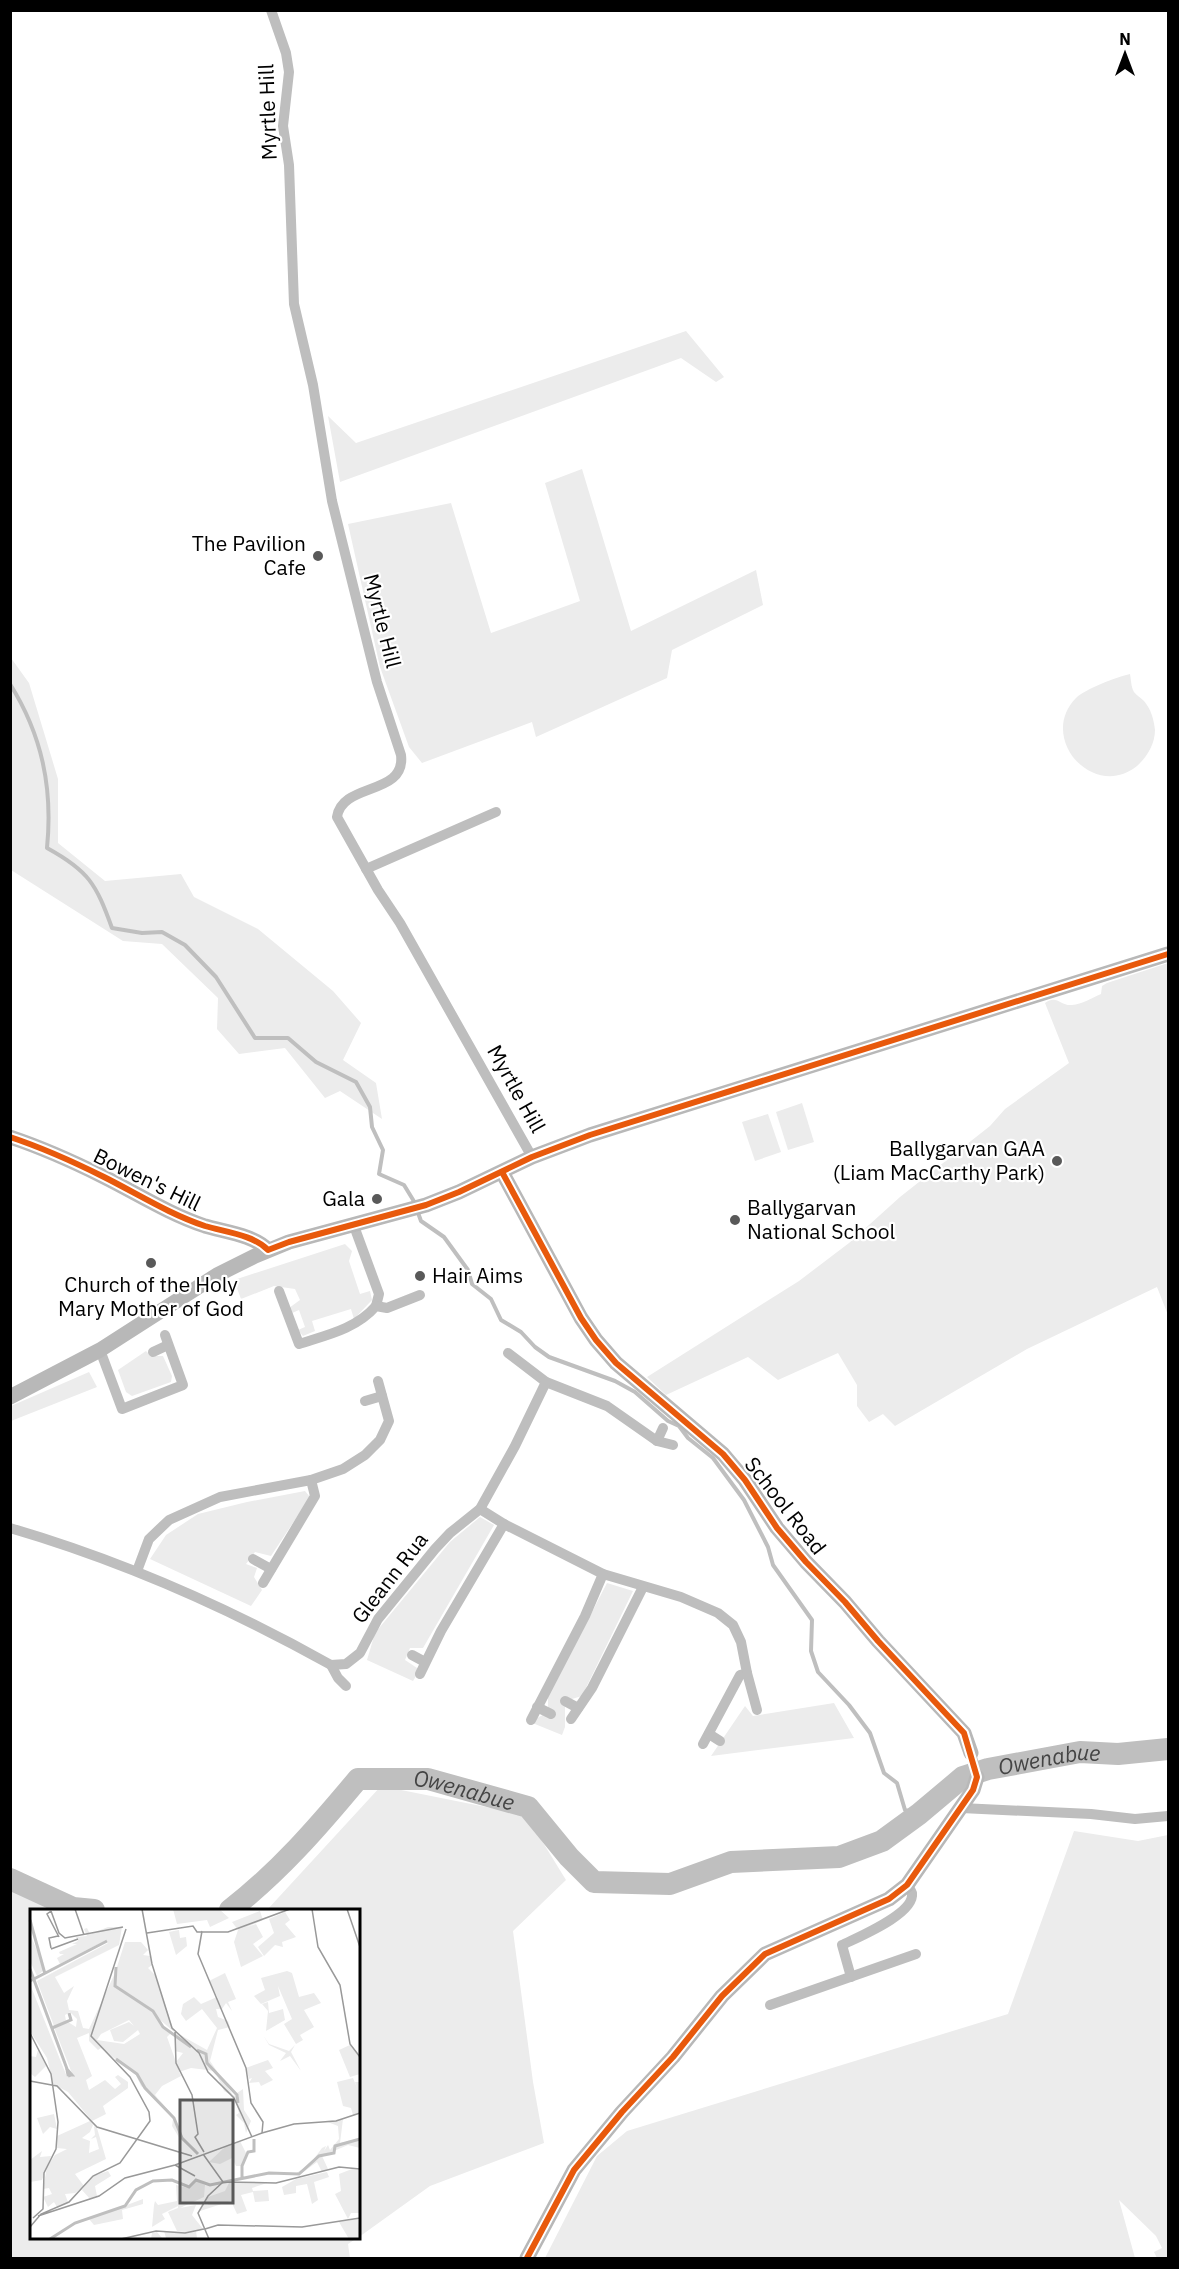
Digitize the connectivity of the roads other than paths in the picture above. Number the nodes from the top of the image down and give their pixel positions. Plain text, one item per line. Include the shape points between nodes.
1 (272, 10) edge
2 (496, 812) dead end
3 (366, 870) junction
4 (1168, 954) edge
5 (10, 1137) edge
6 (532, 1157) junction
7 (502, 1172) junction
8 (354, 1226) junction
9 (268, 1250) junction
10 (279, 1291) dead end
11 (420, 1295) dead end
12 (376, 1306) junction
13 (100, 1350) junction
14 (153, 1352) dead end
15 (508, 1353) dead end
16 (378, 1381) dead end
17 (546, 1382) junction
18 (382, 1396) junction
19 (10, 1397) edge
20 (366, 1401) dead end
21 (663, 1428) dead end
22 (657, 1441) junction
23 (673, 1445) dead end
24 (311, 1480) junction
25 (480, 1509) junction
26 (504, 1524) junction
27 (10, 1528) edge
28 (254, 1560) dead end
29 (271, 1569) junction
30 (137, 1571) junction
31 (603, 1574) junction
32 (263, 1583) dead end
33 (643, 1587) junction
34 (412, 1655) dead end
35 (425, 1662) junction
36 (331, 1665) junction
37 (747, 1672) junction
38 (420, 1674) dead end
39 (346, 1686) dead end
40 (565, 1701) dead end
41 (537, 1707) junction
42 (578, 1708) junction
43 (757, 1710) dead end
44 (551, 1714) dead end
45 (571, 1719) dead end
46 (531, 1720) dead end
47 (709, 1734) junction
48 (720, 1741) dead end
49 (703, 1744) dead end
50 (970, 1753) joint
51 (976, 1777) joint
52 (961, 1808) junction
53 (1168, 1816) edge
54 (907, 1885) junction
55 (916, 1954) dead end
56 (851, 1977) junction
57 (770, 2005) dead end
58 (527, 2259) edge

1 - 3 street, Myrtle Hill via 289,72 283,126 289,165 294,304 313,385 332,501 377,682 402,764 390,781 344,802 338,809 340,826
2 - 3 street
3 - 6 street, Myrtle Hill
4 - 6 street via 711,1096
5 - 9 street, Bowen's Hill via 48,1150 155,1206 261,1242
6 - 7 street
7 - 8 street via 426,1205
7 - 50 street, School Road via 596,1340 616,1363 723,1454 799,1554 964,1733
8 - 9 street
8 - 12 street via 378,1294
9 - 13 street via 217,1275
10 - 12 street via 298,1344 354,1325
11 - 12 street via 387,1308
13 - 14 street via 122,1409 183,1385 167,1340
13 - 19 street
15 - 17 street
16 - 18 street
17 - 22 street via 607,1406
17 - 25 street, Gleann Rua
18 - 20 street
18 - 24 street via 389,1421 380,1440 343,1469
21 - 22 street
22 - 23 street
24 - 29 street via 315,1497
24 - 30 street via 220,1497 169,1520 149,1539
25 - 26 street
25 - 36 street, Gleann Rua via 435,1549 378,1619 360,1653 346,1664
26 - 31 street
26 - 35 street
27 - 30 street
28 - 29 street
29 - 32 street
30 - 36 street
31 - 33 street
31 - 41 street
33 - 37 street via 681,1597 718,1613 733,1625
33 - 42 street
34 - 35 street
35 - 38 street
36 - 39 street
37 - 43 street
37 - 47 street via 740,1675
40 - 42 street
41 - 44 street
41 - 46 street
42 - 45 street
47 - 48 street
47 - 49 street
50 - 51 street, School Road
51 - 52 street, School Road
52 - 53 street via 1135,1819
52 - 54 street, School Road
54 - 56 street via 912,1893 910,1900 898,1916 842,1945
54 - 58 street via 889,1899 765,1954 736,1982 574,2170
55 - 56 street
56 - 57 street

